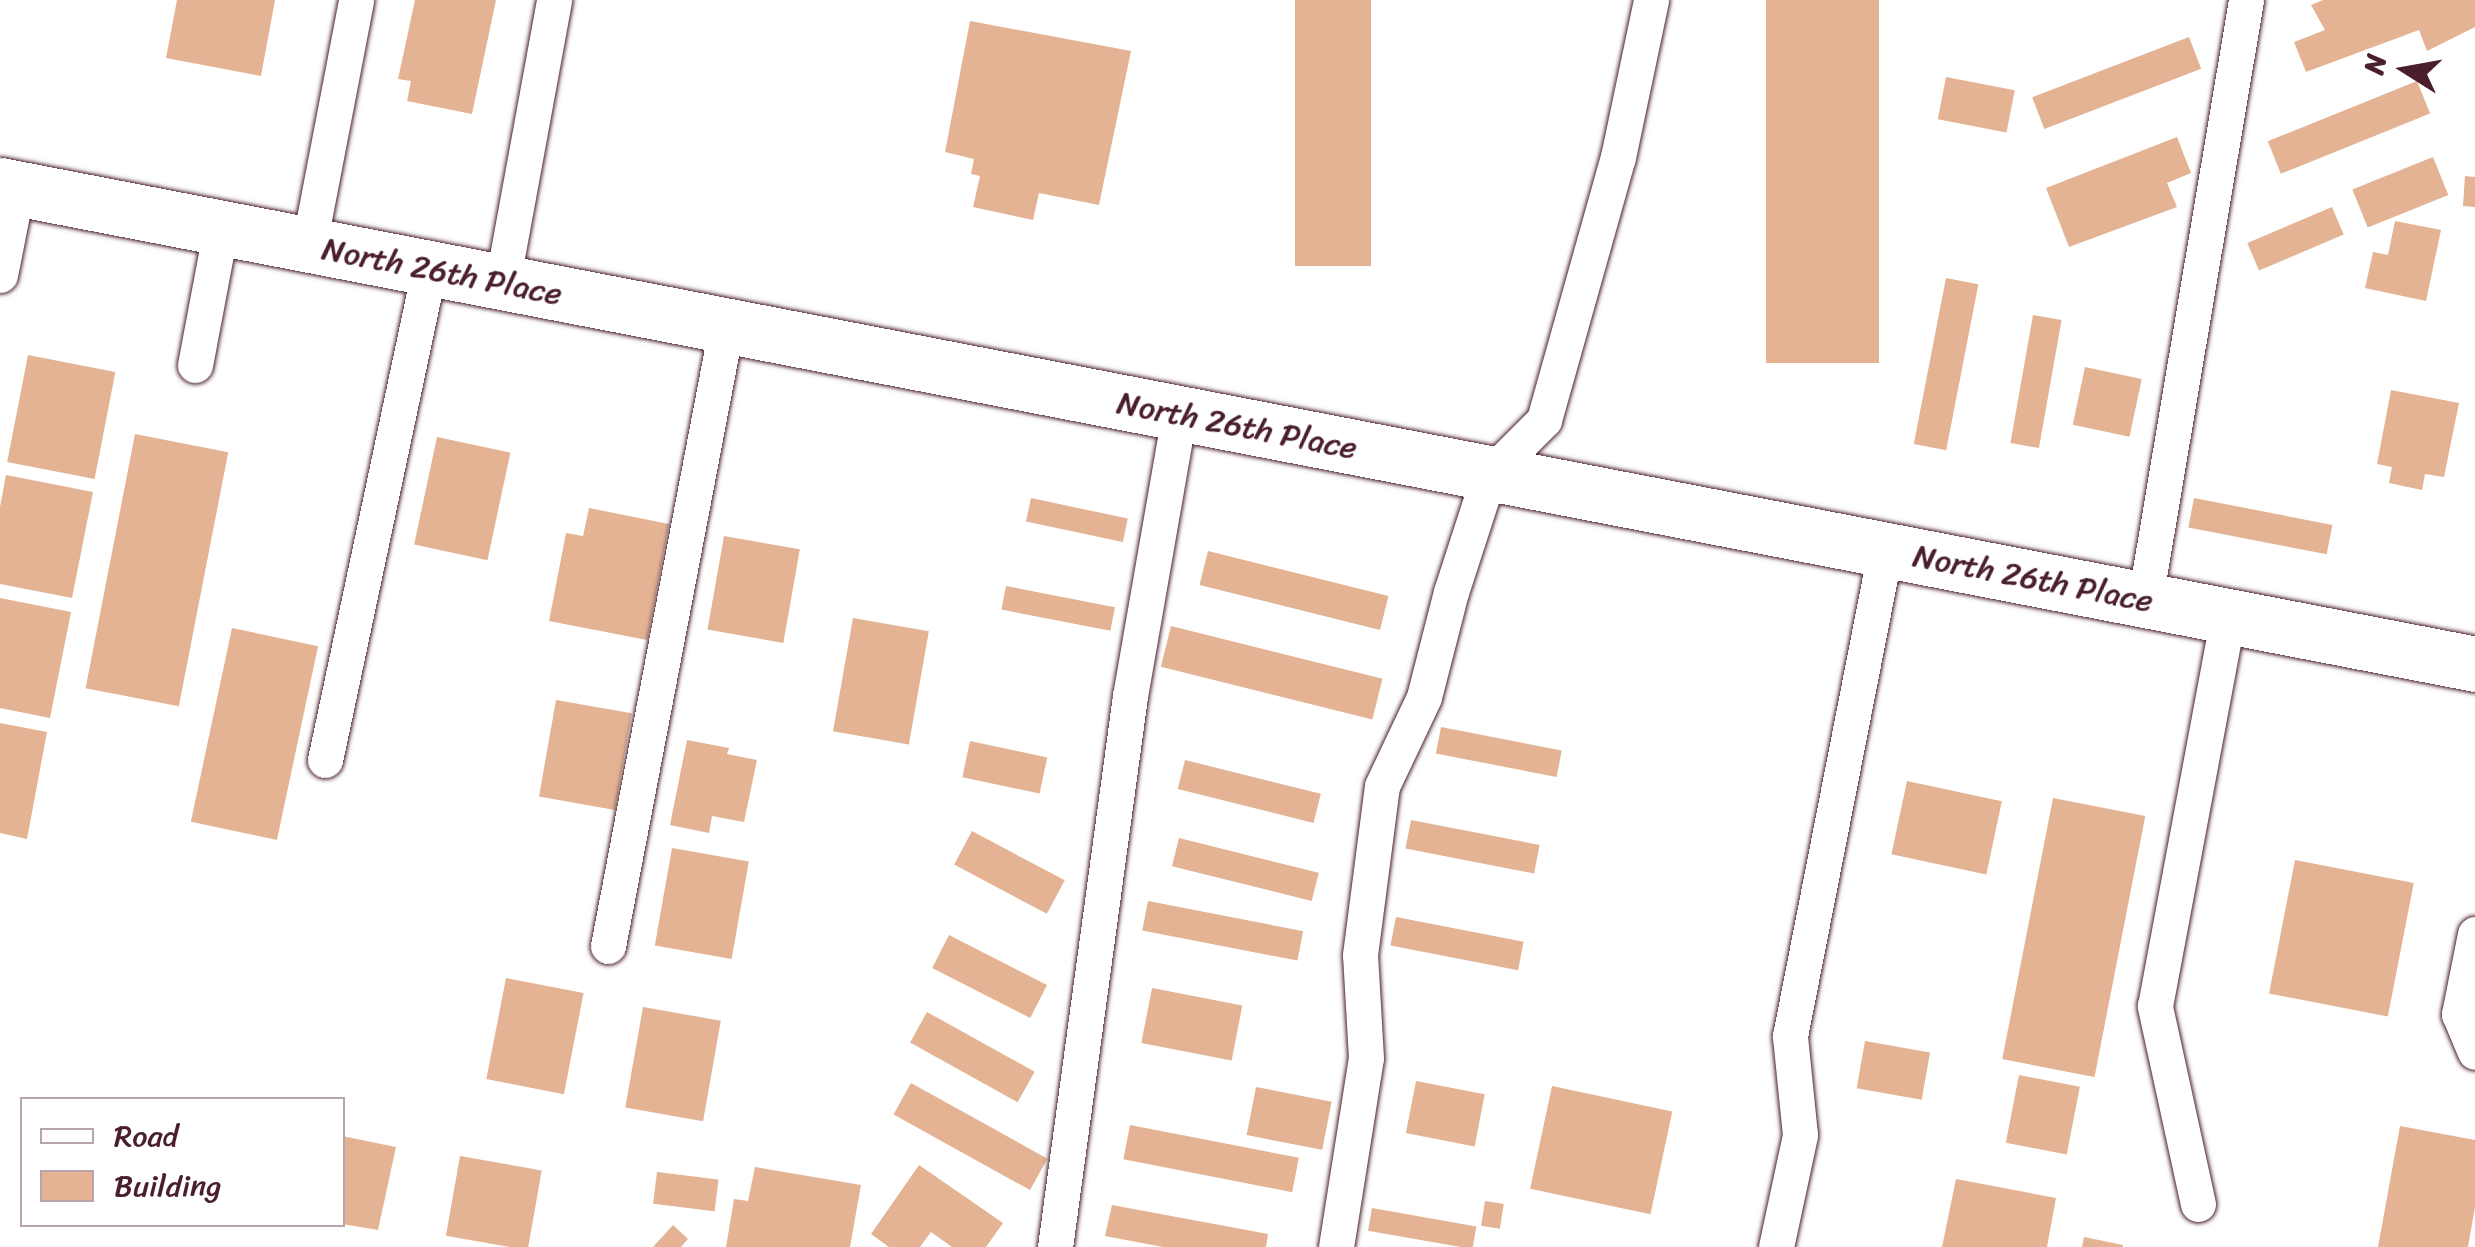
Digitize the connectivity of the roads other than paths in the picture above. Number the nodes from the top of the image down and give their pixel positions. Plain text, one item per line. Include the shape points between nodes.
1 (356, 0) edge
2 (554, 0) edge
3 (1651, 0) edge
4 (2246, 0) edge
5 (8, 187) edge
6 (221, 228) junction
7 (308, 245) junction
8 (429, 270) junction
9 (0, 276) edge
10 (502, 284) junction
11 (726, 328) junction
12 (196, 365) dead end
13 (1180, 416) junction
14 (1489, 475) junction
15 (1885, 551) junction
16 (2145, 600) junction
17 (2228, 616) junction
18 (2475, 664) edge
19 (325, 760) dead end
20 (2475, 934) edge
21 (608, 946) dead end
22 (2475, 1052) edge
23 (2198, 1204) dead end
24 (1055, 1247) edge
25 (1336, 1247) edge
26 (1776, 1247) edge

1 - 7 lane
2 - 10 lane
3 - 14 lane via 1618,157 1544,420
4 - 16 lane
5 - 6 street, North 26th Place
5 - 9 lane
6 - 7 street, North 26th Place
6 - 12 lane
7 - 8 street, North 26th Place
8 - 10 street, North 26th Place
8 - 19 lane
10 - 11 street, North 26th Place
11 - 13 street, North 26th Place
11 - 21 lane
13 - 14 street, North 26th Place
13 - 24 lane via 1130,696
14 - 15 street, North 26th Place
14 - 25 lane via 1424,698 1382,786 1360,955 1366,1058
15 - 16 street, North 26th Place
15 - 26 lane via 1790,1036 1800,1135
16 - 17 street, North 26th Place
17 - 18 street, North 26th Place
17 - 23 lane via 2155,1006
20 - 22 lane via 2459,1014

